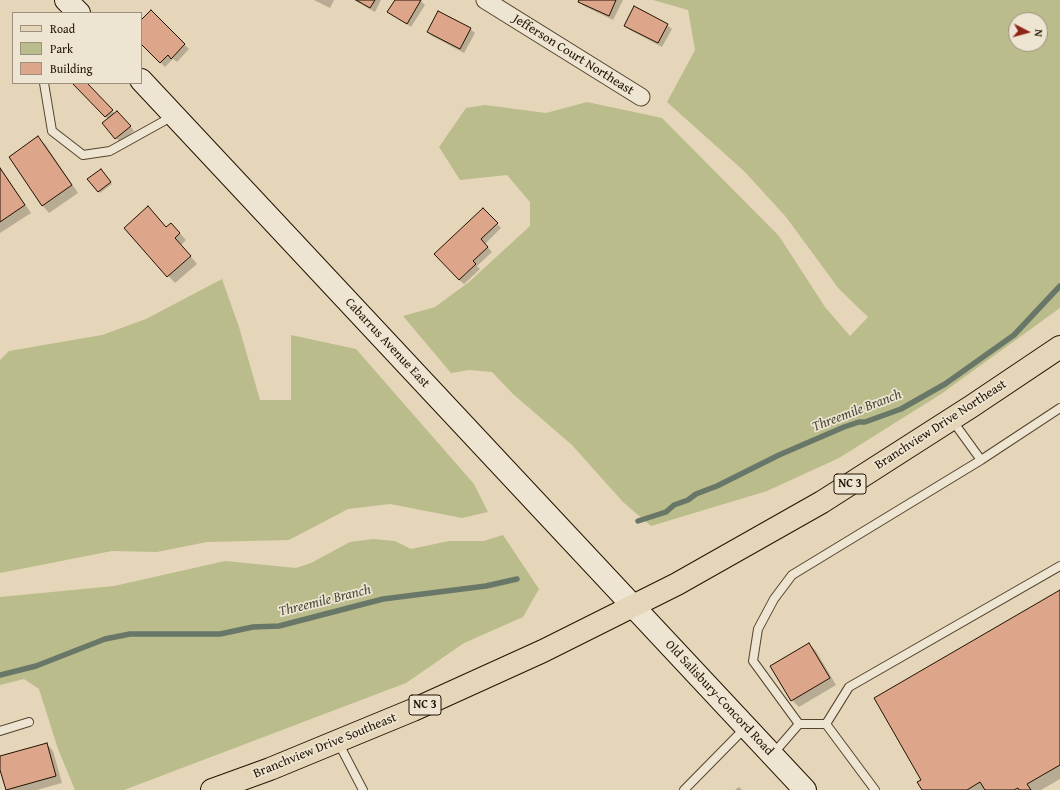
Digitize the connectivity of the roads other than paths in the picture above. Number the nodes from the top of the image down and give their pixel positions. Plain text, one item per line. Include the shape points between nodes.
1 (486, 0) edge
2 (142, 81) edge
3 (44, 84) edge
4 (641, 97) dead end
5 (174, 115) junction
6 (1060, 347) edge
7 (1060, 408) edge
8 (951, 420) junction
9 (981, 460) junction
10 (1060, 566) edge
11 (632, 606) junction
12 (29, 722) dead end
13 (799, 724) junction
14 (826, 724) junction
15 (746, 727) junction
16 (0, 731) edge
17 (338, 741) junction
18 (772, 754) junction
19 (212, 790) edge
20 (363, 790) edge
21 (684, 790) edge
22 (805, 790) edge
23 (875, 790) edge

1 - 4 street, Jefferson Court Northeast
2 - 5 main road, Cabarrus Avenue East
3 - 5 lane via 52,131 83,155 110,151
5 - 11 main road, Cabarrus Avenue East
6 - 8 main road, Branchview Drive Northeast / NC 3
7 - 9 lane
8 - 9 lane
8 - 11 main road, Branchview Drive Northeast / NC 3 via 822,502 677,584
9 - 13 lane via 792,574 774,599 758,630 753,661
10 - 14 lane via 849,687
11 - 15 main road, Old Salisbury-Concord Road
11 - 17 main road, Branchview Drive Southeast / NC 3 via 543,651
12 - 16 lane
13 - 14 lane
13 - 18 lane
14 - 23 lane
15 - 18 main road, Old Salisbury-Concord Road
15 - 21 lane
17 - 19 main road, Branchview Drive Southeast / NC 3
17 - 20 lane
18 - 22 main road, Old Salisbury-Concord Road

